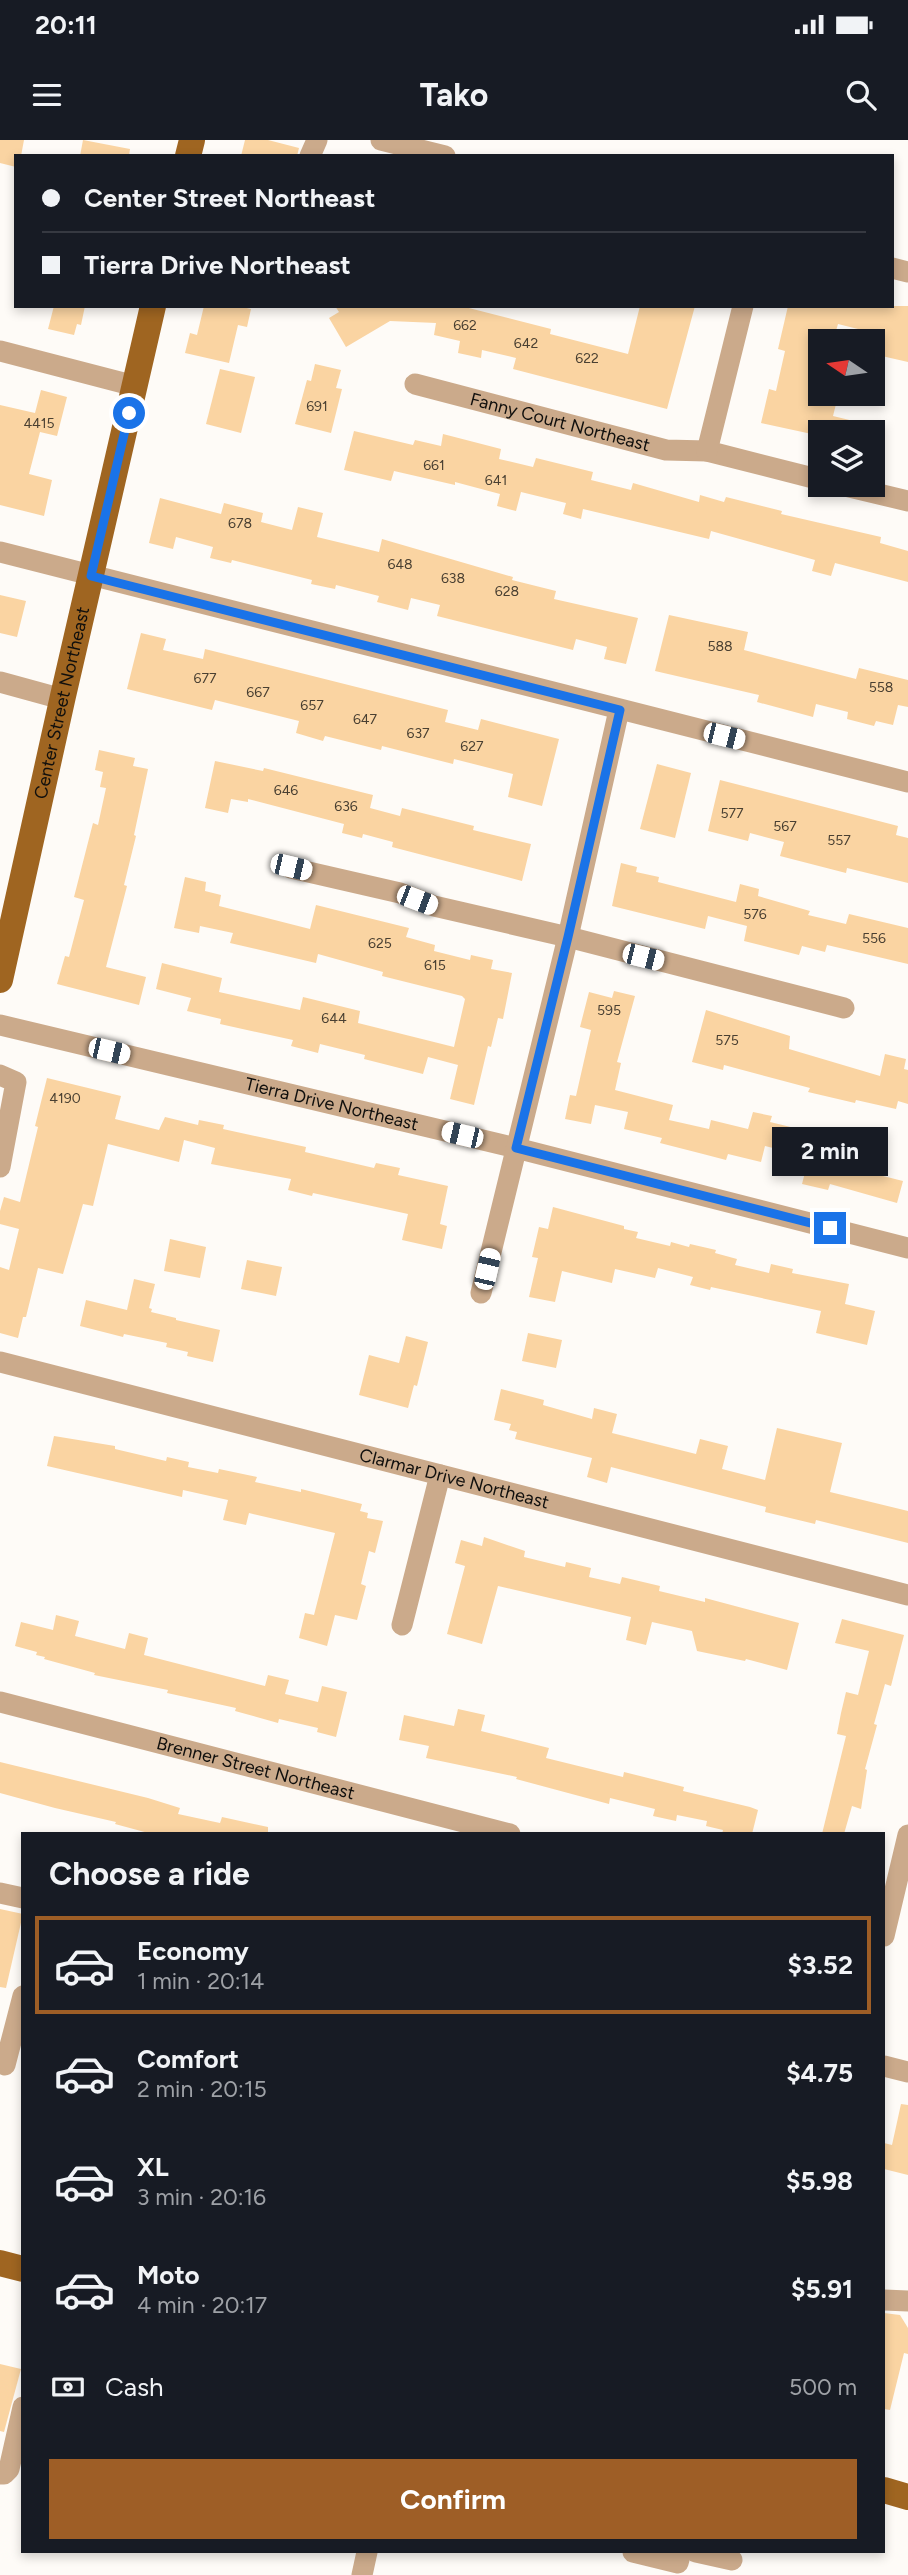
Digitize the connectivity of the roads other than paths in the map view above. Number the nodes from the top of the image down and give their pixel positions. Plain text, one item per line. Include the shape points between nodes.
1 (381, 140) edge
2 (436, 154) edge
3 (153, 308) edge
4 (742, 308) edge
5 (0, 351) edge
6 (415, 384) dead end
7 (135, 386) junction
8 (706, 451) junction
9 (808, 477) edge
10 (885, 496) edge
11 (908, 501) edge
12 (0, 552) edge
13 (91, 576) junction
14 (0, 682) edge
15 (62, 699) junction
16 (620, 710) junction
17 (908, 782) edge
18 (291, 867) dead end
19 (568, 937) junction
20 (0, 980) edge
21 (844, 1008) dead end
22 (0, 1025) edge
23 (8, 1078) edge
24 (516, 1148) junction
25 (0, 1167) edge
26 (908, 1248) edge
27 (481, 1293) dead end
28 (0, 1362) edge
29 (440, 1475) junction
30 (908, 1595) edge
31 (402, 1625) dead end
32 (0, 1702) edge
33 (502, 1832) edge
34 (908, 1835) edge
35 (0, 1893) edge
36 (21, 1898) edge
37 (885, 1928) edge
38 (21, 2006) edge
39 (9, 2066) edge
40 (885, 2066) edge
41 (908, 2072) edge
42 (0, 2263) edge
43 (21, 2268) edge
44 (885, 2300) edge
45 (908, 2301) edge
46 (21, 2421) edge
47 (15, 2464) edge
48 (885, 2490) edge
49 (908, 2497) edge
50 (368, 2553) edge
51 (637, 2553) edge
52 (681, 2553) edge
53 (700, 2553) edge
54 (731, 2562) edge
55 (362, 2575) edge

1 - 2 street
3 - 7 main road, Center Street Northeast
4 - 8 street
5 - 7 street
6 - 8 street, Fanny Court Northeast via 666,450
7 - 13 main road, Center Street Northeast
8 - 9 street, Fanny Court Northeast
10 - 11 street
12 - 13 street
13 - 15 main road, Center Street Northeast
13 - 16 street
14 - 15 street
15 - 20 main road, Center Street Northeast
16 - 17 street
16 - 19 street
18 - 19 street
19 - 21 street
19 - 24 street
22 - 24 street, Tierra Drive Northeast
23 - 25 street
24 - 26 street, Tierra Drive Northeast
24 - 27 street
28 - 29 street, Clarmar Drive Northeast
29 - 30 street, Clarmar Drive Northeast
29 - 31 street
32 - 33 street, Brenner Street Northeast
34 - 37 street
35 - 36 street
38 - 39 street
40 - 41 street
42 - 43 main road
44 - 45 street
46 - 47 street
48 - 49 main road
50 - 55 street
51 - 52 street via 678,2563
53 - 54 street

